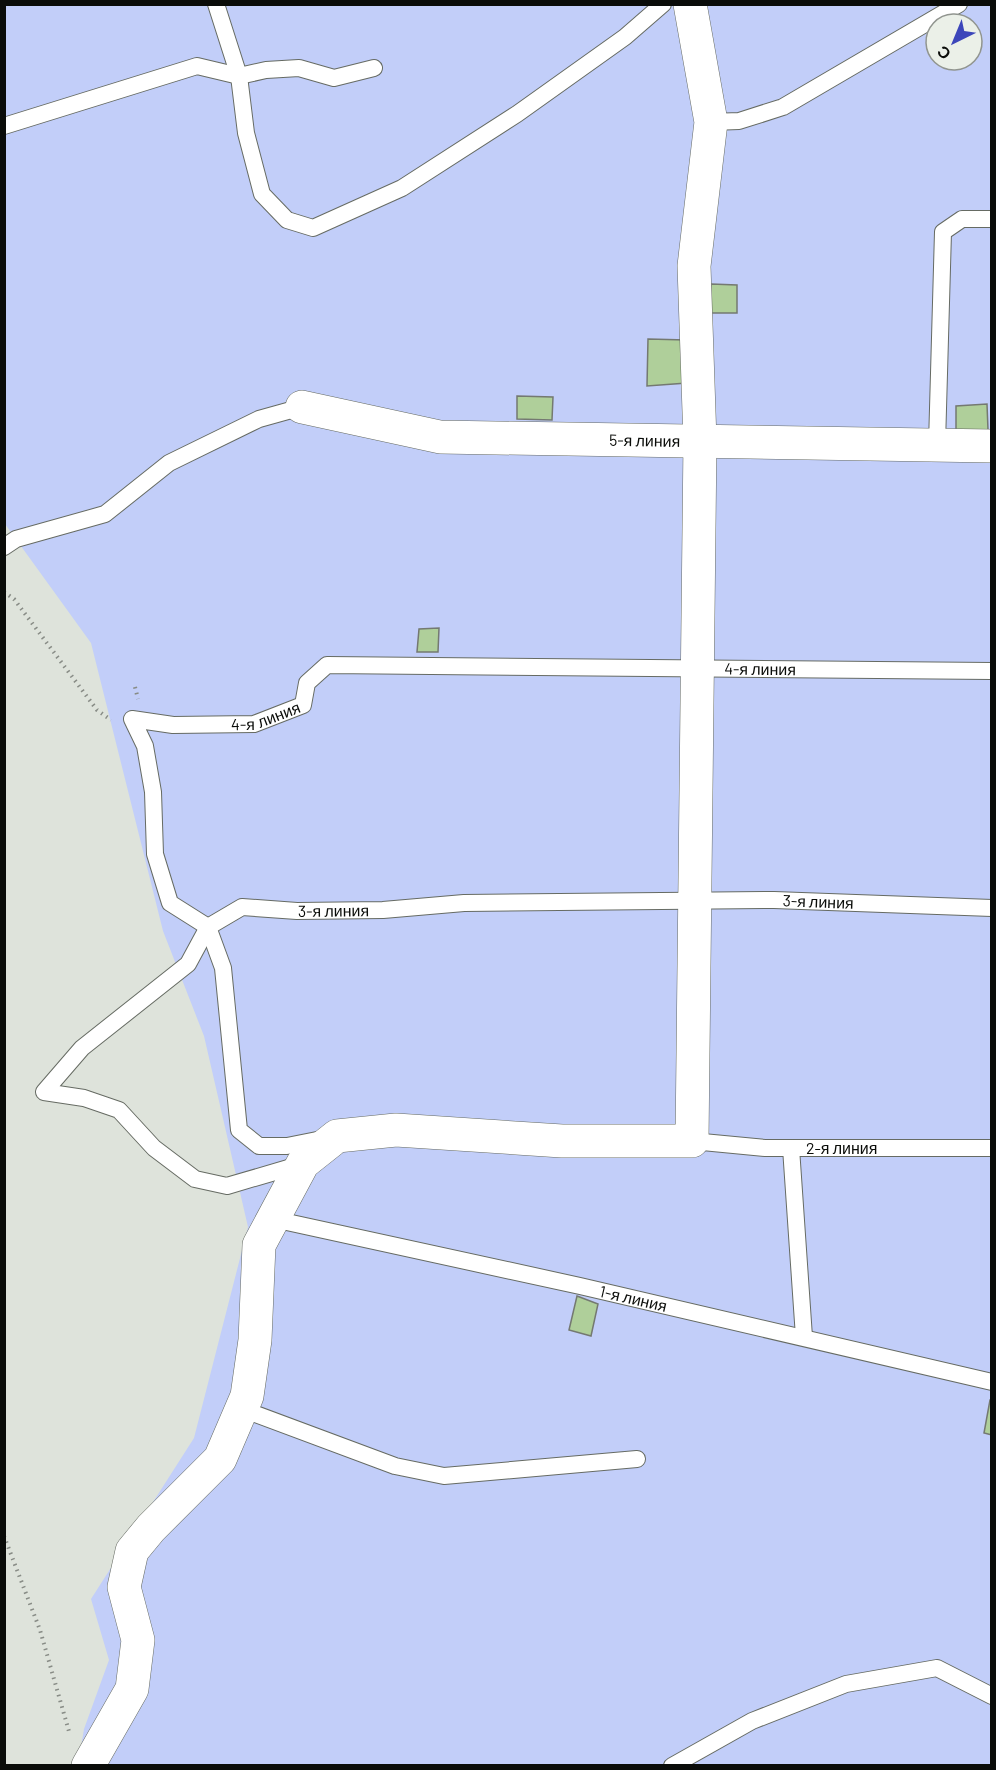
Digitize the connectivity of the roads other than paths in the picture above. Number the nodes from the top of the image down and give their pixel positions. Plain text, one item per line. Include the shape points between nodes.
1 (216, 4) edge
2 (663, 4) edge
3 (690, 4) edge
4 (959, 4) edge
5 (374, 68) dead end
6 (239, 76) junction
7 (711, 122) junction
8 (4, 126) edge
9 (992, 219) edge
10 (302, 407) joint
11 (700, 441) junction
12 (937, 444) junction
13 (992, 446) edge
14 (4, 547) edge
15 (696, 668) junction
16 (992, 671) edge
17 (694, 901) junction
18 (992, 908) edge
19 (208, 927) junction
20 (337, 1136) junction
21 (692, 1141) junction
22 (791, 1148) junction
23 (992, 1148) edge
24 (303, 1164) junction
25 (273, 1219) junction
26 (804, 1337) junction
27 (992, 1382) edge
28 (242, 1408) junction
29 (637, 1459) dead end
30 (992, 1696) edge
31 (81, 1755) edge
32 (672, 1766) edge

1 - 6 lane
2 - 6 lane via 625,37 526,107 402,188 313,228 287,220 262,194 246,133
3 - 7 street
4 - 7 lane via 783,107 739,121
5 - 6 lane via 334,78 299,68
6 - 8 lane via 197,66
7 - 11 street via 694,266
9 - 12 lane via 962,219 943,232
10 - 11 street, 5-я линия via 440,437
10 - 14 lane via 259,419 169,462 105,514 16,538
11 - 12 street, 5-я линия
11 - 15 street
12 - 13 street, 5-я линия
15 - 16 lane, 4-я линия
15 - 17 street
15 - 19 lane, 4-я линия via 327,665 307,682 303,705 254,724 173,725 132,719 145,746 153,792 155,854 170,903
17 - 18 lane, 3-я линия
17 - 19 lane, 3-я линия via 464,903 383,910 242,907
17 - 21 street
19 - 20 lane via 223,968 239,1130 258,1146 287,1146
19 - 24 lane via 188,964 82,1047 44,1092 84,1098 119,1110 154,1148 195,1179 227,1186
20 - 21 street via 396,1130 562,1141
20 - 24 street
21 - 22 lane, 2-я линия
22 - 23 lane, 2-я линия
22 - 26 lane
24 - 25 street
25 - 26 lane, 1-я линия
25 - 28 street via 259,1245 255,1340
26 - 27 lane, 1-я линия
28 - 29 lane via 395,1466 444,1476
28 - 31 street via 219,1459 132,1551 124,1587 138,1640 132,1689
30 - 32 lane via 937,1668 846,1684 752,1721

